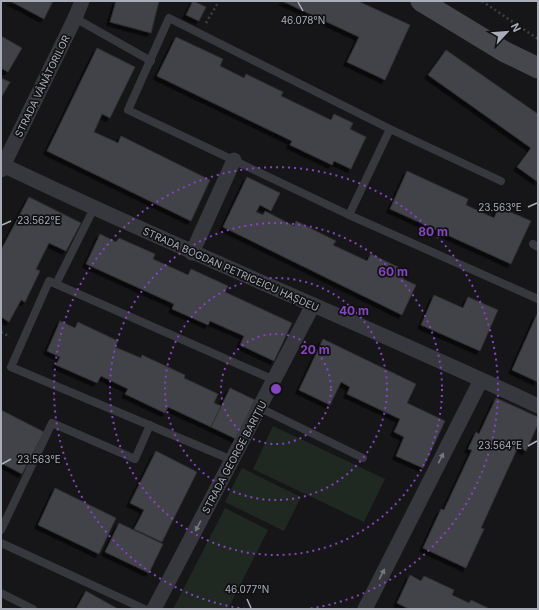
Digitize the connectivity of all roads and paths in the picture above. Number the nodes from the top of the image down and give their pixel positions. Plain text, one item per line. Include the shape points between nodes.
1 (82, 1) edge
2 (219, 1) edge
3 (421, 1) edge
4 (482, 1) edge
5 (75, 18) junction
6 (200, 33) junction
7 (538, 39) edge
8 (505, 52) junction
9 (151, 61) junction
10 (538, 68) edge
11 (538, 79) edge
12 (390, 129) junction
13 (234, 160) junction
14 (2, 168) edge
15 (501, 181) dead end
16 (94, 208) junction
17 (350, 215) junction
18 (192, 253) junction
19 (56, 284) junction
20 (538, 299) edge
21 (313, 305) junction
22 (274, 380) junction
23 (481, 380) junction
24 (538, 406) edge
25 (260, 408) junction
26 (150, 425) junction
27 (363, 458) dead end
28 (232, 460) junction
29 (1, 530) edge
30 (1, 543) edge
31 (1, 593) edge
32 (33, 609) edge
33 (144, 609) edge
34 (154, 609) edge
35 (365, 609) edge

1 - 5 street, STRADA VÂNĂTORILOR
2 - 6 path
3 - 8 main road
4 - 7 path
5 - 9 lane
5 - 14 street, STRADA VÂNĂTORILOR
6 - 9 lane via 169,18
6 - 12 lane
8 - 10 main road
8 - 11 main road
9 - 13 lane via 128,110
12 - 15 lane
12 - 17 lane
13 - 17 lane
13 - 18 street
14 - 16 street, STRADA BOGDAN PETRICEICU HAȘDEU
16 - 18 street, STRADA BOGDAN PETRICEICU HAȘDEU
16 - 19 lane
17 - 20 lane
18 - 21 street, STRADA BOGDAN PETRICEICU HAȘDEU
19 - 22 lane
19 - 26 lane via 49,281 11,366
21 - 22 street, STRADA GEORGE BARIȚIU
21 - 23 street, STRADA BOGDAN PETRICEICU HAȘDEU
22 - 25 street, STRADA GEORGE BARIȚIU
23 - 24 street, STRADA BOGDAN PETRICEICU HAȘDEU
35 -> 23 street
25 - 27 lane
25 - 28 street, STRADA GEORGE BARIȚIU
26 - 28 lane
26 - 29 lane via 135,459 52,423
28 -> 34 street, STRADA GEORGE BARIȚIU
30 - 33 lane
31 - 32 lane

